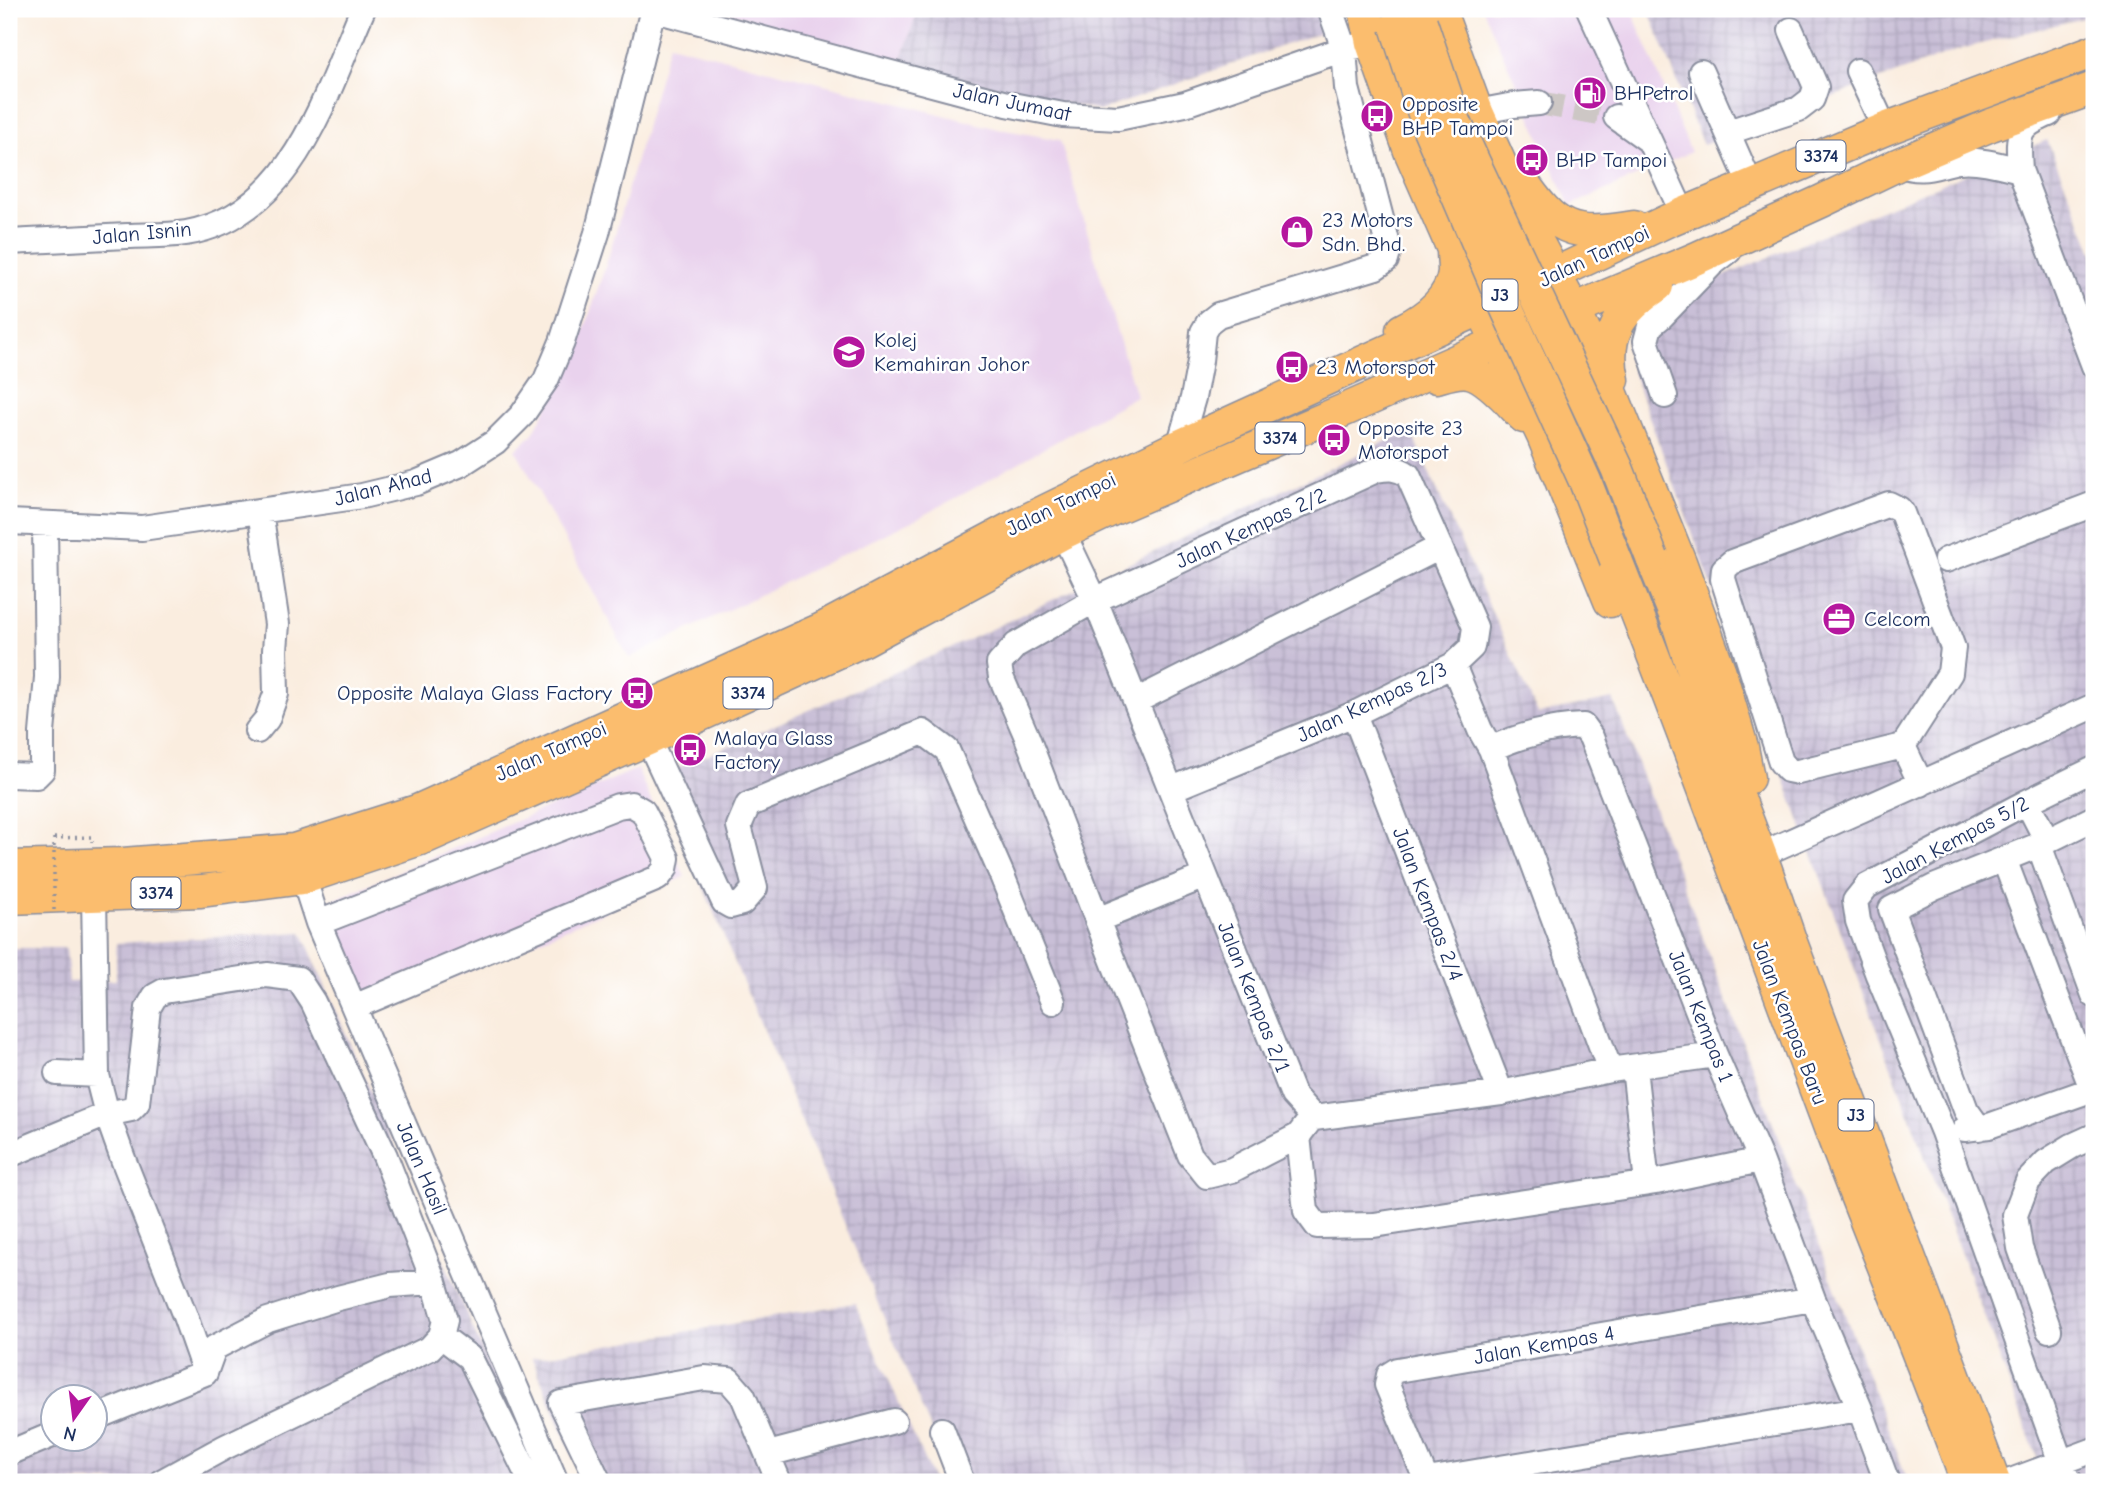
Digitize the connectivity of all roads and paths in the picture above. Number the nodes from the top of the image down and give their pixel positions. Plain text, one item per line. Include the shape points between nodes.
1 (363, 9) edge
2 (652, 9) edge
3 (1330, 9) edge
4 (1365, 9) edge
5 (1589, 9) edge
6 (1397, 24) edge
7 (1791, 30) dead end
8 (2094, 51) edge
9 (1858, 71) dead end
10 (1701, 72) dead end
11 (2094, 88) edge
12 (2094, 97) edge
13 (1539, 103) tunnel mouth
14 (1616, 117) tunnel mouth
15 (1480, 119) junction
16 (1885, 129) junction
17 (1728, 132) junction
18 (1648, 139) junction
19 (1899, 163) junction
20 (2020, 170) junction
21 (1751, 186) junction
22 (1786, 216) junction
23 (1676, 217) junction
24 (1526, 221) junction
25 (9, 242) edge
26 (1453, 248) junction
27 (1695, 259) junction
28 (1555, 275) junction
29 (1482, 308) junction
30 (1574, 310) junction
31 (1497, 342) junction
32 (1599, 362) junction
33 (2094, 366) edge
34 (1519, 388) junction
35 (1665, 396) dead end
36 (1260, 409) junction
37 (1347, 409) junction
38 (1619, 412) junction
39 (1543, 436) junction
40 (1179, 446) junction
41 (1408, 475) joint
42 (2094, 505) edge
43 (260, 511) junction
44 (9, 522) edge
45 (1023, 522) junction
46 (45, 525) junction
47 (1062, 533) junction
48 (1440, 547) junction
49 (1946, 560) dead end
50 (1095, 600) junction
51 (1453, 665) junction
52 (1136, 701) junction
53 (2094, 706) edge
54 (1354, 714) junction
55 (257, 731) dead end
56 (648, 739) junction
57 (1903, 746) junction
58 (1491, 749) junction
59 (2094, 769) edge
60 (9, 775) edge
61 (1921, 784) junction
62 (1172, 789) junction
63 (2027, 802) junction
64 (1745, 814) junction
65 (2094, 818) edge
66 (92, 837) dead end
67 (2043, 843) junction
68 (1725, 850) junction
69 (1760, 855) junction
70 (2004, 859) junction
71 (299, 864) junction
72 (9, 867) edge
73 (1205, 876) junction
74 (94, 895) junction
75 (9, 898) edge
76 (54, 914) dead end
77 (1097, 920) junction
78 (318, 923) junction
79 (2094, 995) edge
80 (1052, 1002) dead end
81 (354, 1007) junction
82 (1715, 1055) junction
83 (1622, 1069) junction
84 (57, 1073) dead end
85 (97, 1075) junction
86 (1501, 1093) junction
87 (107, 1114) junction
88 (1306, 1127) junction
89 (1979, 1128) junction
90 (1943, 1132) junction
91 (2094, 1136) edge
92 (9, 1155) edge
93 (1761, 1160) junction
94 (1647, 1183) junction
95 (434, 1282) junction
96 (1813, 1298) junction
97 (2049, 1330) dead end
98 (441, 1336) junction
99 (205, 1373) junction
100 (561, 1403) junction
101 (1860, 1409) junction
102 (524, 1410) junction
103 (108, 1412) edge
104 (894, 1421) dead end
105 (942, 1430) dead end
106 (38, 1441) edge
107 (1955, 1450) junction
108 (2094, 1450) edge
109 (9, 1453) edge
110 (768, 1454) junction
111 (2066, 1473) edge
112 (1427, 1481) edge
113 (161, 1482) edge
114 (531, 1482) edge
115 (556, 1482) edge
116 (599, 1482) edge
117 (779, 1482) edge
118 (962, 1482) edge
119 (1887, 1482) edge
120 (1953, 1482) edge
121 (1967, 1482) edge
122 (1994, 1482) edge
123 (2008, 1482) edge

1 - 25 street, Jalan Isnin via 293,159 248,207 220,224 185,233
2 - 6 street, Jalan Jumaat via 1007,104 1063,115 1118,118 1185,104
2 - 43 street, Jalan Ahad via 578,296 546,380 522,415 495,442 461,464 416,483
3 - 6 street
4 - 6 main road
5 - 18 street
6 - 15 main road
6 - 26 main road via 1410,151
6 - 40 street via 1347,88 1389,249 1386,260 1209,322
6 - 64 main road, Jalan Kempas Baru / J3, bridge via 1454,120 1617,468 1676,617
6 - 68 main road, Jalan Kempas Baru / J3, bridge via 1429,129 1584,481 1675,709
7 - 17 street via 1816,87 1812,99 1799,109
8 - 16 main road, Jalan Tampoi / 3374
9 - 16 street
10 - 17 street
11 - 19 main road, Jalan Tampoi / 3374
12 - 20 street via 2024,127
13 - 15 street via 1514,105
14 - 18 street
15 - 23 main road via 1539,206 1569,228 1611,231
15 - 24 main road
16 - 21 main road, Jalan Tampoi / 3374
17 - 21 street
18 - 23 street
19 - 20 street via 1924,169 1961,161
19 - 22 main road, Jalan Tampoi / 3374
20 - 33 street
21 - 23 main road, Jalan Tampoi / 3374
22 - 27 main road, Jalan Tampoi / 3374
22 - 35 street via 1712,264 1650,326 1646,341
23 - 28 main road, Jalan Tampoi / 3374
24 - 26 main road via 1510,246 1489,257
24 - 28 main road
26 - 29 main road
26 - 36 main road via 1454,275 1447,295 1418,322 1318,371
27 - 30 main road, Jalan Tampoi / 3374
27 - 38 main road via 1647,292 1616,325 1609,350
28 - 29 main road, Jalan Tampoi / 3374
28 - 30 main road
29 - 31 main road
29 - 36 main road, Jalan Tampoi / 3374
30 - 31 main road, Jalan Tampoi / 3374
30 - 32 main road
31 - 34 main road
31 - 37 main road, Jalan Tampoi / 3374
32 - 34 main road via 1569,349 1540,351 1524,367
32 - 38 main road
34 - 39 main road
36 - 40 main road, Jalan Tampoi / 3374
37 - 39 main road via 1453,372 1471,372 1487,381
37 - 47 main road, Jalan Tampoi / 3374
38 - 64 main road via 1720,672 1748,781
39 - 68 main road via 1641,680
40 - 45 main road, Jalan Tampoi / 3374
41 - 48 street, Jalan Kempas 2/3
41 - 50 street, Jalan Kempas 2/2 via 1392,467 1377,470
42 - 49 street
43 - 46 street, Jalan Ahad via 142,528
43 - 55 street via 277,624 276,694
44 - 46 street, Jalan Ahad
45 - 47 street via 1044,524
45 - 71 main road, Jalan Tampoi / 3374 via 822,629
46 - 60 street via 47,677 42,769 36,776
47 - 50 street, Jalan Kempas 2/1
47 - 56 main road, Jalan Tampoi / 3374 via 864,640
48 - 51 street, Jalan Kempas 2/3 via 1475,627 1472,647
48 - 52 street
50 - 52 street, Jalan Kempas 2/1
50 - 77 street, Jalan Kempas 2/2 via 1016,645 999,664
51 - 54 street, Jalan Kempas 2/3
51 - 58 street
52 - 62 street, Jalan Kempas 2/1
53 - 61 street
54 - 62 street, Jalan Kempas 2/3
54 - 86 street, Jalan Kempas 2/4
56 - 71 main road, Jalan Tampoi / 3374 via 426,837
56 - 80 street via 724,902 731,906 743,903 755,888 739,826 748,805 923,732 947,750
57 - 57 street via 1950,673 1953,648 1899,509 1883,505 1727,565 1723,579 1784,766 1798,772
57 - 61 street
58 - 82 street, Jalan Kempas 1 via 1583,726
58 - 83 street
59 - 63 street, Jalan Kempas 5/2
61 - 69 street
62 - 73 street, Jalan Kempas 2/1
63 - 67 street
63 - 90 street, Jalan Kempas 5/2 via 1867,886 1855,901 1878,975
64 - 69 main road, Jalan Kempas Baru / J3
65 - 67 street
66 - 76 path, bridge via 54,838
67 - 70 street
67 - 79 street
68 - 107 main road, Jalan Kempas Baru / J3
69 - 122 main road, Jalan Kempas Baru / J3
70 - 89 street via 1891,909 1966,1110
70 - 89 street via 2089,1087
71 - 72 main road, Jalan Tampoi / 3374
71 - 74 main road, Jalan Tampoi / 3374 via 201,891
71 - 78 street, Jalan Hasil
73 - 77 street
73 - 88 street, Jalan Kempas 2/1
74 - 75 main road, Jalan Tampoi / 3374
74 - 85 street
77 - 88 street via 1190,1154 1207,1176 1232,1170
78 - 81 street, Jalan Hasil
78 - 81 street via 618,806 631,804 643,811 667,858 658,878
81 - 102 street, Jalan Hasil
82 - 83 street
82 - 93 street, Jalan Kempas 1
83 - 86 street
83 - 94 street
84 - 85 street
85 - 87 street
86 - 88 street
87 - 92 street
87 - 95 street via 131,1109 136,1103 148,1008 155,996 267,975 298,979 385,1156
87 - 99 street
88 - 94 street via 1306,1211 1317,1226 1374,1225
89 - 90 street
90 - 111 street
91 - 97 street via 2046,1163 2028,1181 2015,1215 2020,1248
93 - 94 street
93 - 96 street, Jalan Kempas 1
95 - 98 street via 445,1320
95 - 99 street via 390,1286 268,1320 214,1348
96 - 101 street, Jalan Kempas 1
96 - 112 street, Jalan Kempas 4 via 1397,1370 1387,1385
98 - 113 street via 430,1348
98 - 114 street via 470,1358
99 - 103 street
100 - 102 street
100 - 110 street via 704,1378 729,1380 743,1396
100 - 116 street
101 - 112 street
101 - 119 street, Jalan Kempas 1
102 - 115 street, Jalan Hasil
104 - 110 street
105 - 118 street
106 - 109 street
107 - 120 street
107 - 121 main road, Jalan Kempas Baru / J3
108 - 111 street
110 - 117 street
111 - 123 street

